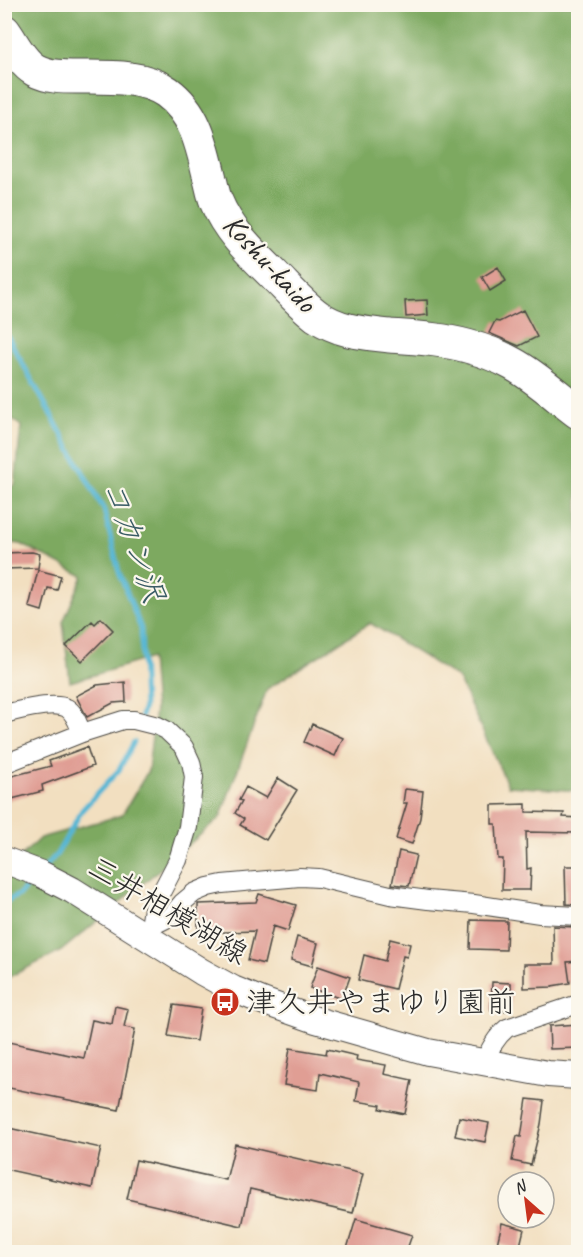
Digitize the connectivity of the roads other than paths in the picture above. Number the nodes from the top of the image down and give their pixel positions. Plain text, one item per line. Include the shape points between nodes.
1 (4, 31) edge
2 (579, 412) edge
3 (4, 714) edge
4 (81, 733) junction
5 (4, 764) edge
6 (4, 860) edge
7 (579, 916) edge
8 (148, 931) junction
9 (579, 1004) edge
10 (484, 1062) junction
11 (579, 1076) edge

1 - 2 highway, Koshu-kaido via 33,69 60,77 134,80 165,90 179,102 199,138 215,200 224,217 246,246 316,315 353,332 441,340 488,352 513,364
3 - 4 street via 60,706 69,709
4 - 5 street
4 - 8 street via 123,720 158,726 177,739 191,762 194,777 188,827 178,860 153,908
6 - 8 main road, 三井相模湖線 via 41,874 117,918
7 - 8 street via 390,895 319,878 300,878 208,887 194,893 170,917
8 - 10 main road, 三井相模湖線 via 202,972 265,1002 428,1052
9 - 10 street via 507,1028
10 - 11 main road, 三井相模湖線

